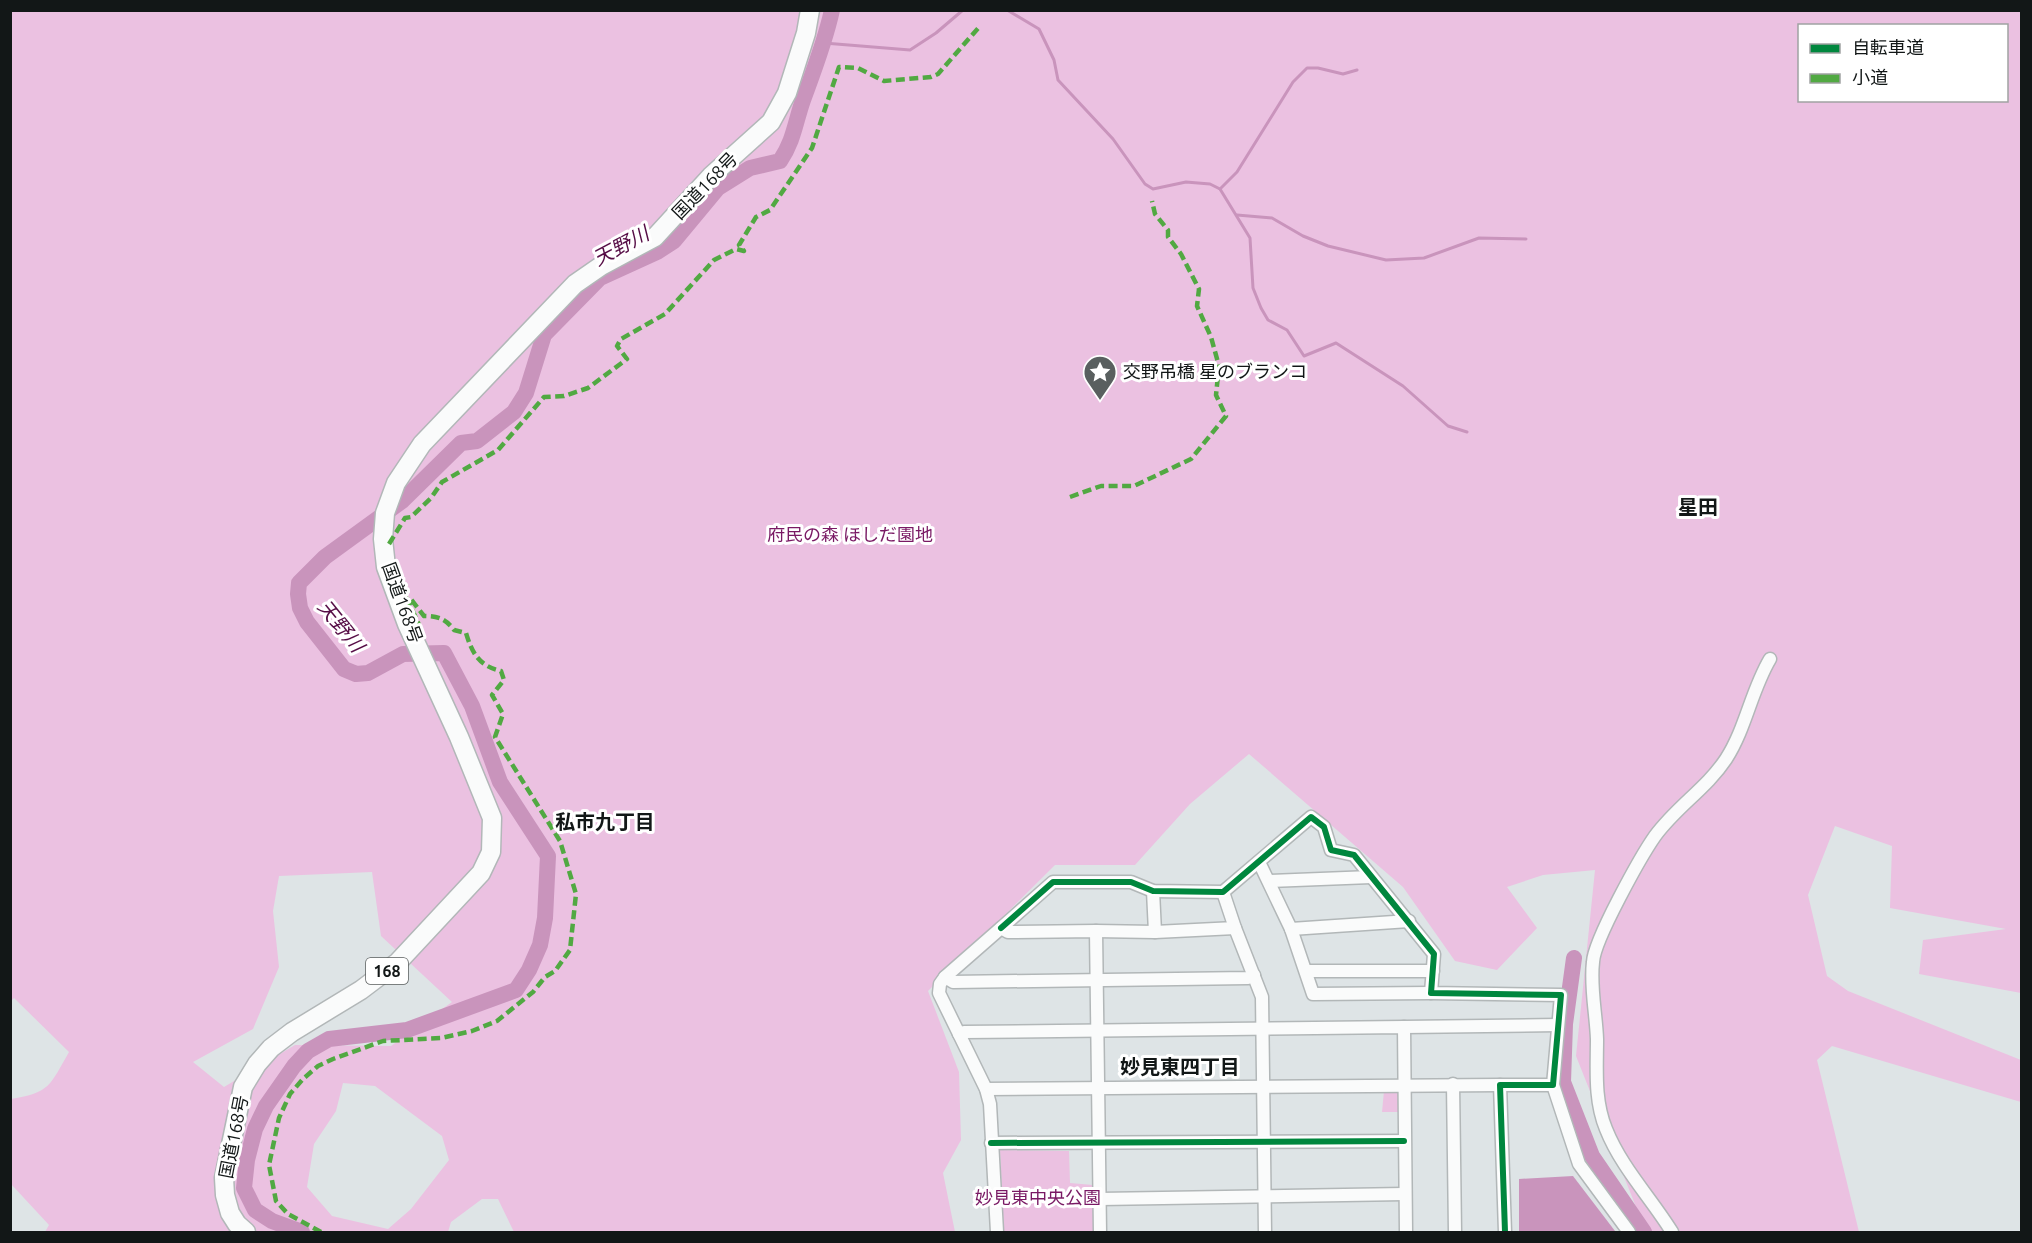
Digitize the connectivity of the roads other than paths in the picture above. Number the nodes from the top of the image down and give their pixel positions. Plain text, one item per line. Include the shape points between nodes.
1 (810, 10) edge
2 (1770, 659) dead end
3 (1259, 862) junction
4 (1371, 877) junction
5 (1269, 881) junction
6 (1153, 891) junction
7 (1223, 892) junction
8 (1409, 921) junction
9 (1001, 928) junction
10 (1235, 928) junction
11 (1291, 929) junction
12 (1096, 931) junction
13 (1155, 932) junction
14 (1306, 970) junction
15 (1432, 971) junction
16 (1254, 975) junction
17 (945, 977) junction
18 (1098, 980) junction
19 (1431, 993) junction
20 (1558, 1025) junction
21 (1404, 1027) junction
22 (1099, 1029) junction
23 (1264, 1029) junction
24 (959, 1034) junction
25 (1406, 1084) junction
26 (1453, 1084) junction
27 (1500, 1085) junction
28 (1553, 1085) junction
29 (1099, 1087) junction
30 (1264, 1087) junction
31 (986, 1089) junction
32 (1263, 1141) junction
33 (1404, 1141) junction
34 (991, 1143) junction
35 (1099, 1143) junction
36 (1404, 1194) junction
37 (1264, 1196) junction
38 (1100, 1199) junction
39 (246, 1233) edge
40 (997, 1233) edge
41 (1100, 1233) edge
42 (1264, 1233) edge
43 (1406, 1233) edge
44 (1455, 1233) edge
45 (1505, 1233) edge
46 (1629, 1233) edge
47 (1672, 1233) edge

1 - 39 highway, 国道168号 / 168 via 787,93 771,122 711,176 655,237 575,284 422,444 396,483 388,502 383,539 386,567 492,818 491,852 481,873 398,962 292,1032 257,1064 243,1087 224,1178 230,1213
2 - 47 street via 1725,760 1656,835 1598,939 1593,960 1597,1085 1605,1128
3 - 4 street via 1311,817 1324,827 1331,850 1354,855
3 - 5 street
3 - 7 street
4 - 5 street
4 - 8 street
5 - 11 street
6 - 7 street
6 - 9 street via 1131,882 1053,882
6 - 13 street
7 - 10 street
8 - 11 street
8 - 15 street via 1434,954
9 - 12 street via 1008,932
9 - 17 street
10 - 13 street
10 - 16 street
11 - 14 street
12 - 13 street
12 - 18 street
14 - 15 street
14 - 19 street via 1313,994
15 - 19 street
16 - 18 street
16 - 23 street via 1262,997
17 - 18 street via 953,982
17 - 24 street via 939,984 939,993
18 - 22 street
19 - 20 street via 1561,995
20 - 21 street
20 - 28 street
21 - 23 street
21 - 25 street
22 - 23 street
22 - 24 street
22 - 29 street
23 - 30 street
24 - 31 street
25 - 26 street
25 - 30 street
25 - 33 street
26 - 27 street
26 - 44 street
27 - 28 street
27 - 45 street
28 - 46 street via 1579,1164
29 - 30 street
29 - 31 street
29 - 35 street
30 - 32 street
31 - 34 street
32 - 33 street
32 - 35 street
32 - 37 street
33 - 36 street
34 - 35 street
34 - 40 street
35 - 38 street
36 - 37 street
36 - 43 street
37 - 38 street
37 - 42 street
38 - 41 street

